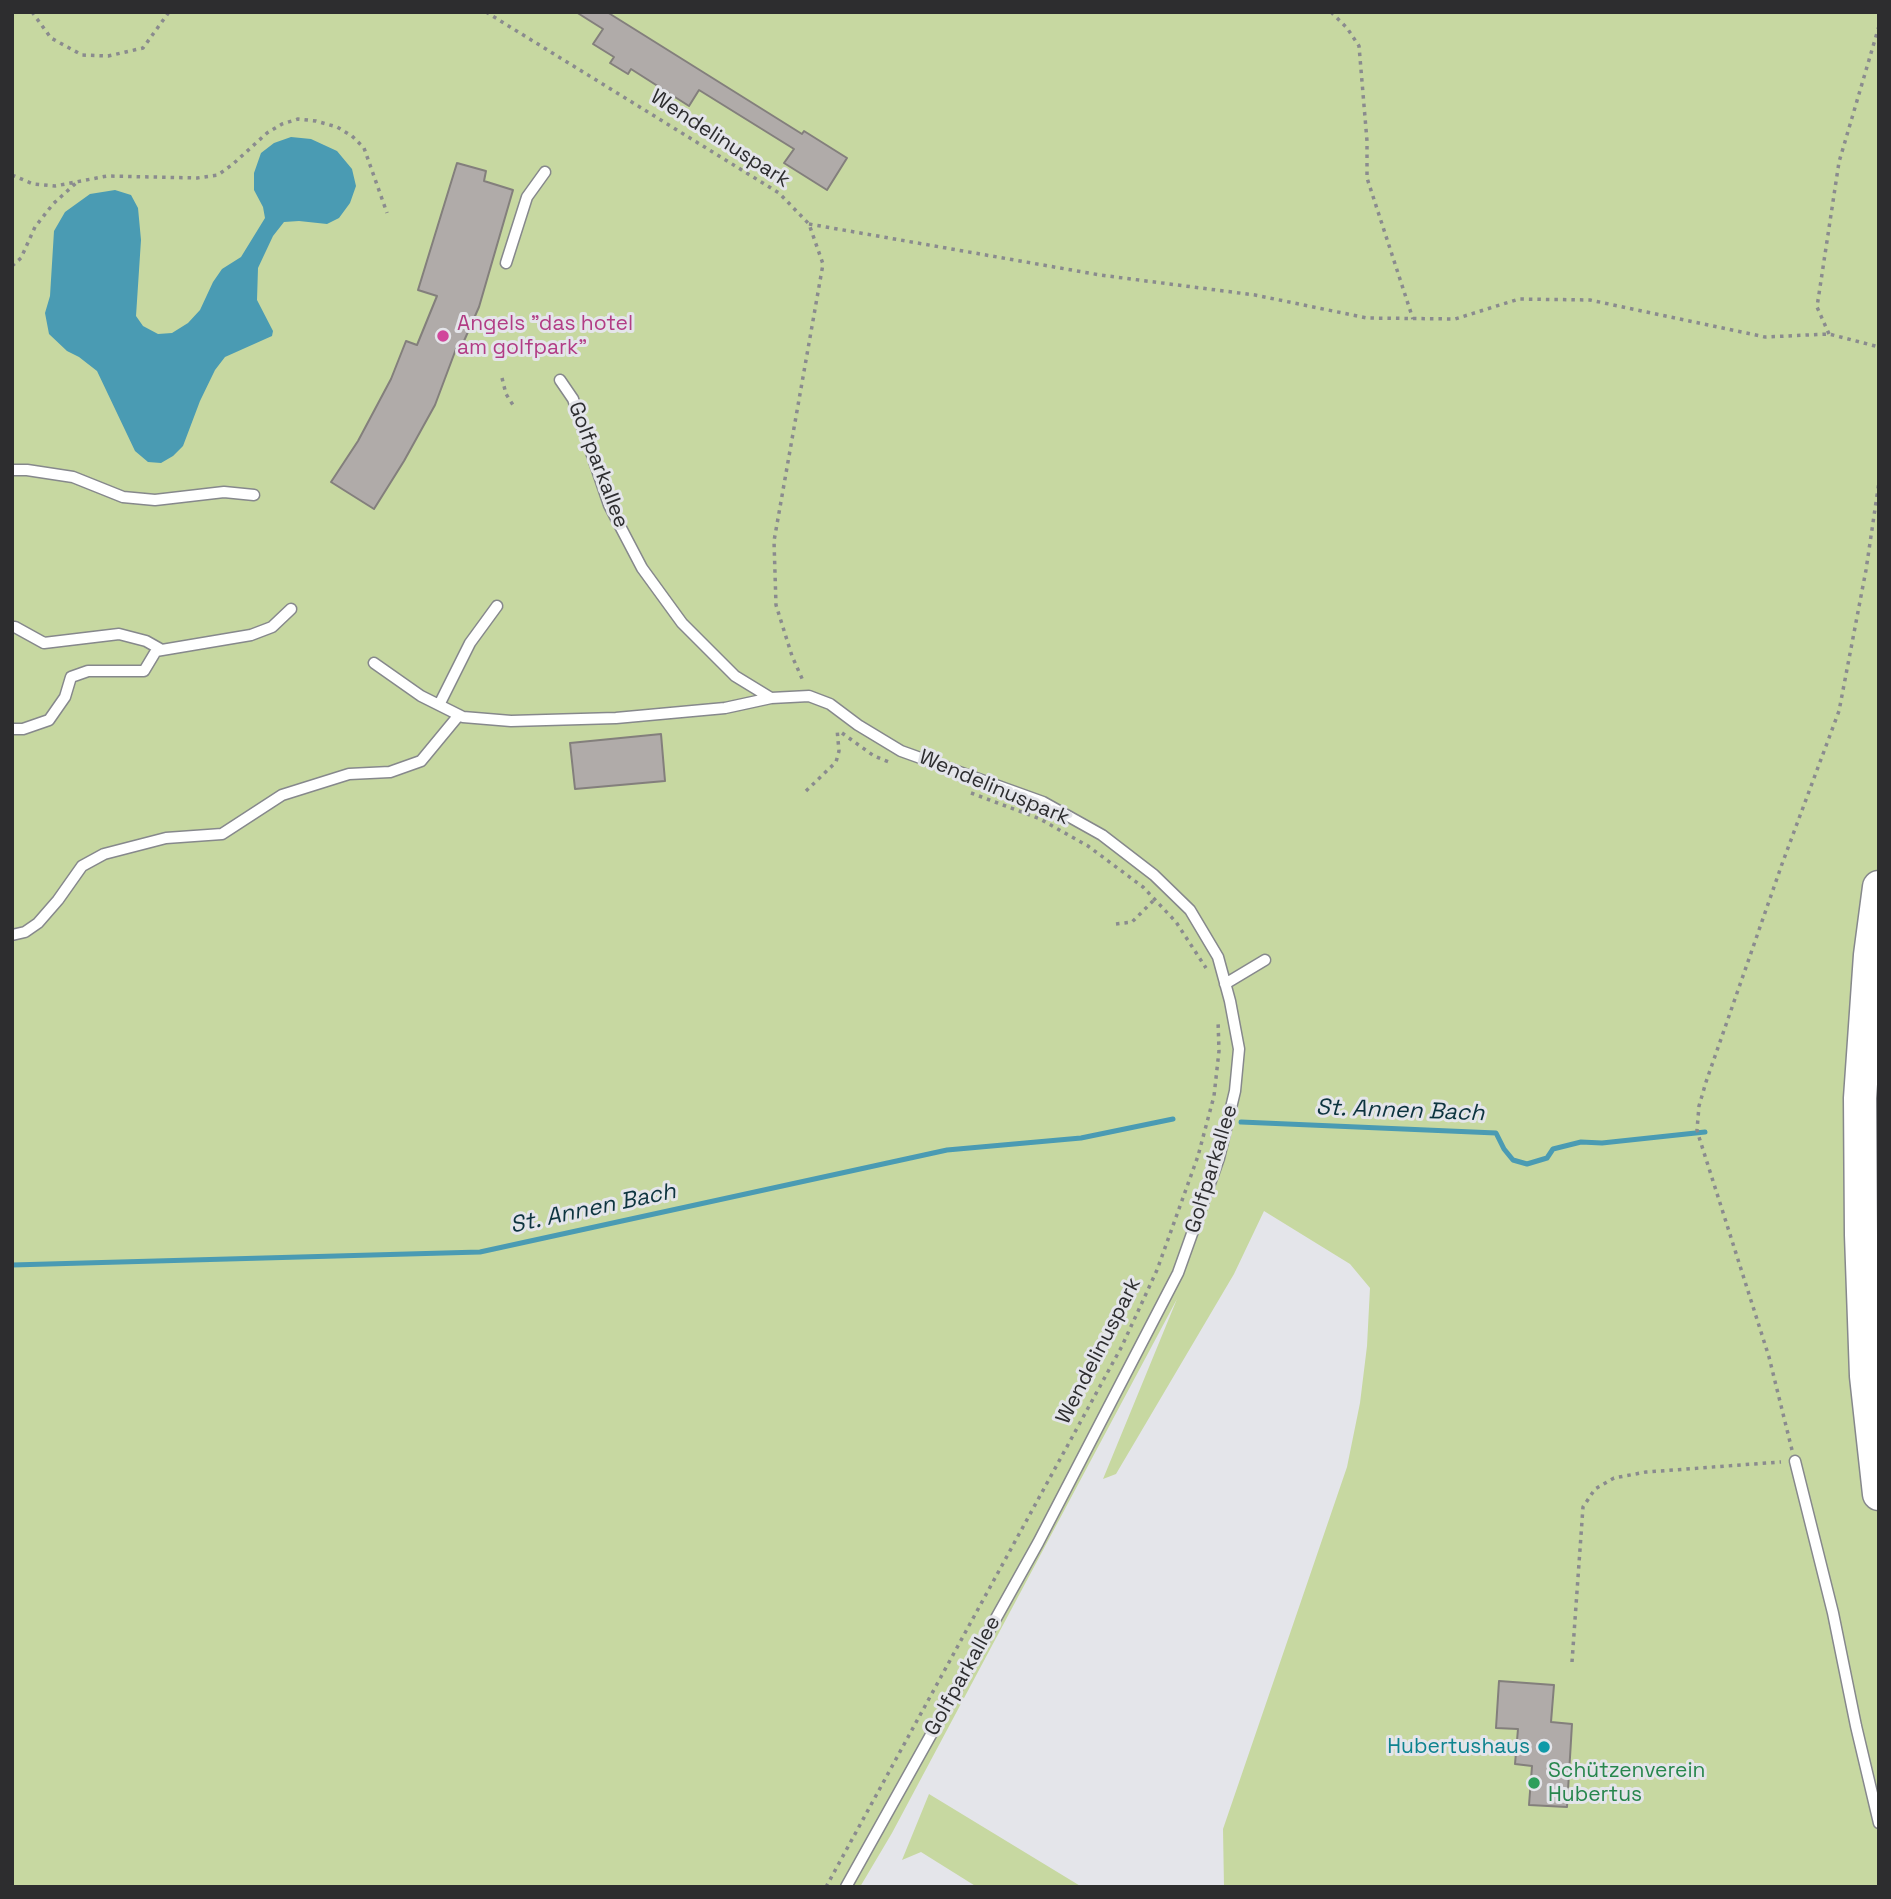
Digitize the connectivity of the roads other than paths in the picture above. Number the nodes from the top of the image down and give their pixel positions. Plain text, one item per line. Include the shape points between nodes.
1 (545, 172) dead end
2 (506, 263) dead end
3 (560, 380) dead end
4 (12, 470) edge
5 (254, 495) dead end
6 (497, 606) dead end
7 (291, 609) dead end
8 (12, 627) edge
9 (162, 650) junction
10 (374, 663) dead end
11 (771, 698) junction
12 (439, 705) junction
13 (459, 715) junction
14 (12, 729) edge
15 (1879, 887) edge
16 (12, 935) edge
17 (1265, 960) dead end
18 (1225, 984) junction
19 (1795, 1461) road end
20 (1879, 1494) edge
21 (1879, 1823) edge
22 (846, 1887) edge

1 - 2 lane via 527,197
3 - 11 lane, Golfparkallee via 573,399 609,505 642,568 682,623 735,676
4 - 5 lane via 73,477 123,497 156,500 224,492
6 - 12 lane via 470,643
7 - 9 lane via 272,627 251,635
8 - 9 lane via 44,643 119,634
9 - 14 lane via 144,671 88,671 71,677 65,697 49,720
10 - 12 lane
11 - 13 lane via 725,708 616,718 511,721
11 - 18 lane, Golfparkallee via 809,696 830,704 901,751 1043,802 1102,835 1190,910 1217,957
12 - 13 lane
13 - 16 lane via 421,761 390,772 349,774 282,795 222,834 166,838 104,854 82,866 38,923
15 - 20 highway via 1860,1112 1866,1376
17 - 18 lane
18 - 22 lane, Golfparkallee via 1239,1049 1235,1091 1219,1158 1178,1273 1038,1543
19 - 21 lane

